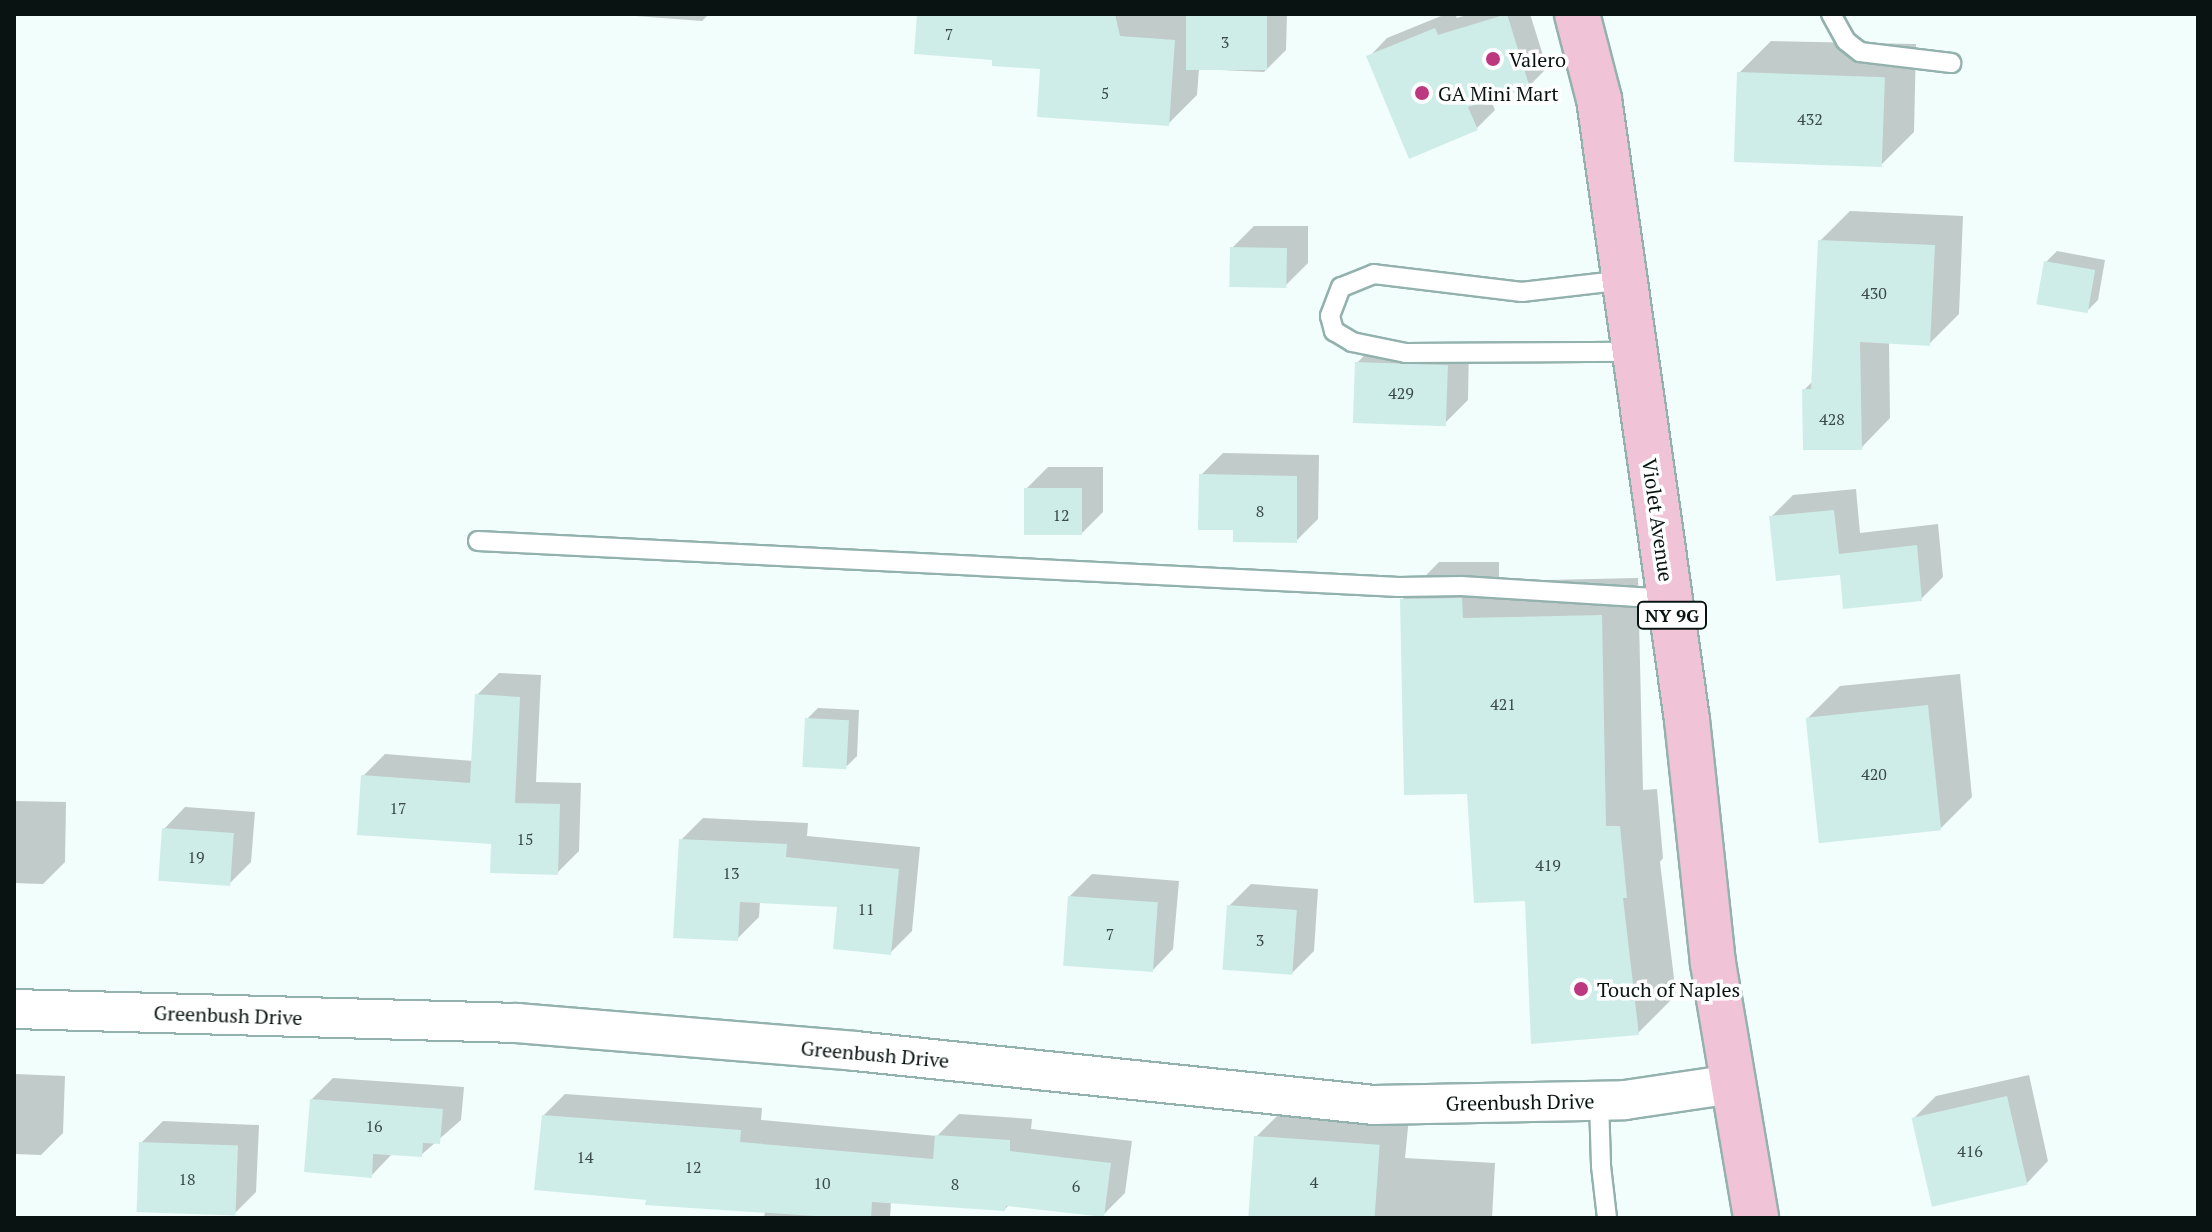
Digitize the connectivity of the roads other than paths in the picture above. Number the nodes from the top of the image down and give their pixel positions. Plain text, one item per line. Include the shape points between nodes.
1 (1577, 14) edge
2 (1831, 14) edge
3 (1951, 63) dead end
4 (1625, 280) junction
5 (1635, 352) junction
6 (478, 541) dead end
7 (1669, 599) junction
8 (14, 1009) edge
9 (1733, 1084) junction
10 (1599, 1101) junction
11 (1607, 1218) edge
12 (1756, 1218) edge

1 - 4 main road, Violet Avenue / NY 9G via 1599,99
2 - 3 lane via 1846,41 1860,52
4 - 5 main road, Violet Avenue / NY 9G
4 - 5 lane via 1522,292 1374,274 1341,287 1330,316 1334,331 1352,342 1406,353
5 - 7 main road, Violet Avenue / NY 9G
6 - 7 lane
7 - 9 main road, Violet Avenue / NY 9G
8 - 10 street, Greenbush Drive via 517,1023 855,1051 1374,1105
9 - 10 street, Greenbush Drive
9 - 12 main road, Violet Avenue / NY 9G
10 - 11 lane

